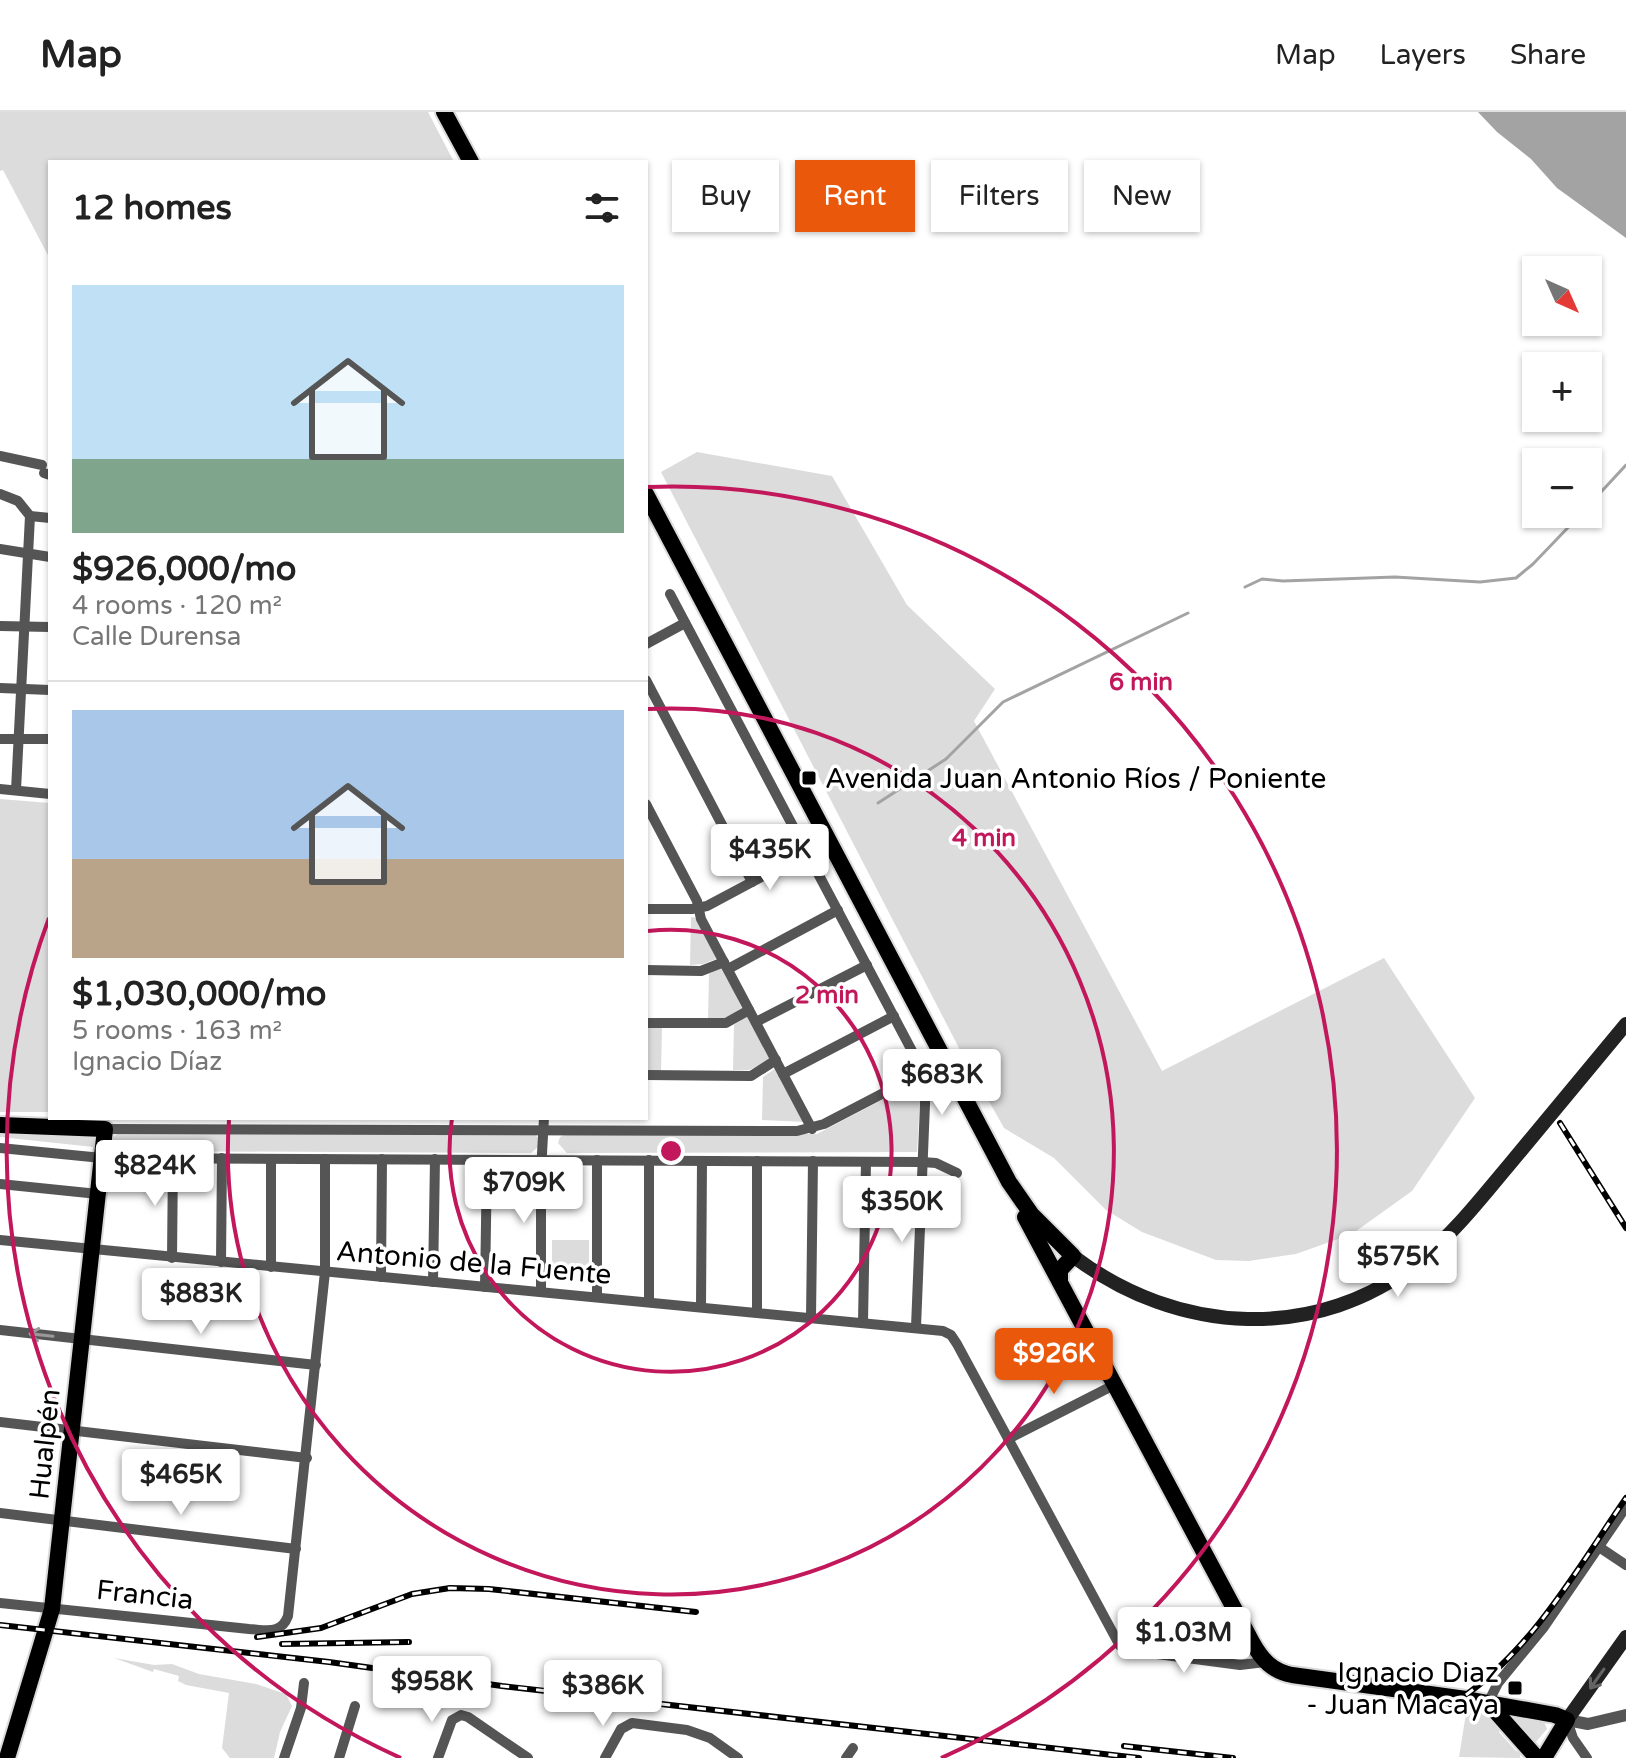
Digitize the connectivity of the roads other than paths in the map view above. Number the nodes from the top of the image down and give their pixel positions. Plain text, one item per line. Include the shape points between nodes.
1 (444, 112) edge
2 (470, 160) edge
3 (0, 456) edge
4 (45, 471) edge
5 (0, 494) edge
6 (648, 498) edge
7 (30, 516) junction
8 (48, 518) edge
9 (0, 549) edge
10 (27, 553) junction
11 (48, 557) edge
12 (670, 594) dead end
13 (685, 623) junction
14 (0, 626) edge
15 (48, 627) edge
16 (23, 628) junction
17 (648, 643) edge
18 (648, 684) edge
19 (0, 688) edge
20 (20, 690) junction
21 (48, 690) edge
22 (0, 739) edge
23 (18, 739) junction
24 (48, 739) edge
25 (0, 789) edge
26 (16, 790) junction
27 (48, 794) edge
28 (648, 808) edge
29 (829, 841) junction
30 (808, 853) junction
31 (752, 882) junction
32 (648, 909) edge
33 (699, 909) junction
34 (838, 910) junction
35 (726, 965) junction
36 (867, 965) junction
37 (648, 970) edge
38 (749, 1010) junction
39 (894, 1016) junction
40 (756, 1022) junction
41 (648, 1023) edge
42 (1626, 1024) edge
43 (776, 1060) junction
44 (922, 1073) junction
45 (783, 1074) junction
46 (648, 1075) edge
47 (383, 1120) edge
48 (436, 1120) edge
49 (488, 1120) edge
50 (544, 1120) edge
51 (326, 1124) edge
52 (0, 1125) edge
53 (112, 1125) edge
54 (812, 1129) junction
55 (382, 1130) junction
56 (436, 1130) junction
57 (488, 1131) junction
58 (544, 1131) junction
59 (0, 1148) edge
60 (102, 1158) junction
61 (173, 1158) junction
62 (222, 1158) junction
63 (271, 1159) junction
64 (325, 1159) junction
65 (382, 1159) junction
66 (435, 1159) junction
67 (487, 1160) junction
68 (542, 1160) junction
69 (597, 1160) junction
70 (649, 1160) junction
71 (702, 1161) junction
72 (757, 1161) junction
73 (813, 1161) junction
74 (866, 1162) junction
75 (922, 1162) junction
76 (957, 1173) dead end
77 (1009, 1182) junction
78 (0, 1184) edge
79 (98, 1194) junction
80 (0, 1240) edge
81 (92, 1251) junction
82 (1073, 1256) junction
83 (172, 1258) junction
84 (221, 1262) junction
85 (271, 1267) junction
86 (325, 1272) junction
87 (381, 1277) junction
88 (433, 1282) junction
89 (1060, 1282) junction
90 (485, 1287) junction
91 (541, 1292) junction
92 (597, 1297) junction
93 (649, 1302) junction
94 (701, 1307) junction
95 (757, 1312) junction
96 (811, 1318) junction
97 (863, 1322) junction
98 (916, 1327) junction
99 (0, 1330) edge
100 (82, 1340) junction
101 (316, 1365) junction
102 (1116, 1384) junction
103 (0, 1422) edge
104 (72, 1430) junction
105 (1008, 1439) junction
106 (307, 1458) junction
107 (1626, 1507) edge
108 (0, 1513) edge
109 (62, 1520) junction
110 (1599, 1547) junction
111 (296, 1549) junction
112 (1626, 1565) edge
113 (0, 1603) edge
114 (52, 1609) junction
115 (1626, 1637) edge
116 (1265, 1662) junction
117 (304, 1683) dead end
118 (1488, 1703) junction
119 (355, 1706) dead end
120 (1626, 1715) edge
121 (1567, 1720) junction
122 (7, 1758) edge
123 (284, 1758) edge
124 (339, 1758) edge
125 (438, 1758) edge
126 (528, 1758) edge
127 (605, 1758) edge
128 (738, 1758) edge
129 (1537, 1758) edge
130 (1544, 1758) edge
131 (1587, 1758) edge

1 - 2 main road
3 - 4 street
5 - 7 street via 18,501
6 - 29 main road
7 - 8 street
7 - 10 street
9 - 10 street
10 - 11 street
10 - 16 street
12 - 13 street
13 - 17 street
13 - 30 street
14 - 16 street
15 - 16 street
16 - 20 street
18 - 31 street
19 - 20 street
20 - 21 street
20 - 23 street
22 - 23 street
23 - 24 street
23 - 26 street
25 - 26 street
26 - 27 street
28 - 33 street
29 - 30 street
29 - 77 main road
30 - 31 street
30 - 34 street
31 - 33 street
32 - 33 street
33 - 35 street
34 - 35 street
34 - 36 street
35 - 37 street via 701,971
35 - 38 street
36 - 39 street
36 - 40 street
38 - 40 street
38 - 41 street via 726,1023
39 - 44 street
39 - 45 street
40 - 43 street
42 - 82 main road via 1447,1236 1410,1268 1355,1299 1283,1318 1201,1315 1133,1294
43 - 45 street
43 - 46 street via 751,1076
44 - 54 street
44 - 75 street
45 - 54 street
47 - 55 street
48 - 56 street
49 - 57 street
50 - 58 street
51 - 53 street
51 - 55 street
52 - 53 main road
53 - 60 main road, Hualpén
54 - 58 street
55 - 56 street
56 - 57 street
57 - 58 street
58 - 68 street
59 - 60 street
60 - 61 street
60 - 79 main road, Hualpén
61 - 62 street
61 - 83 street
62 - 63 street
62 - 84 street
63 - 64 street
63 - 85 street
64 - 65 street
64 - 86 street
65 - 66 street
65 - 87 street
66 - 67 street
66 - 88 street
67 - 68 street
67 - 90 street
68 - 69 street
68 - 91 street
69 - 70 street
69 - 92 street
70 - 71 street
70 - 93 street
71 - 72 street
71 - 94 street
72 - 73 street
72 - 95 street
73 - 74 street
73 - 96 street
74 - 75 street
74 - 97 street
75 - 76 street
75 - 98 street
77 - 82 main road via 1032,1215
77 - 89 main road
78 - 79 street
79 - 81 main road, Hualpén
80 - 81 street, Antonio de la Fuente
81 - 83 street, Antonio de la Fuente
81 - 100 main road, Hualpén
82 - 89 main road via 1060,1270
83 - 84 street, Antonio de la Fuente
84 - 85 street, Antonio de la Fuente
85 - 86 street, Antonio de la Fuente
86 - 87 street, Antonio de la Fuente
86 - 101 street
87 - 88 street, Antonio de la Fuente
88 - 90 street, Antonio de la Fuente
89 - 102 main road
90 - 91 street, Antonio de la Fuente
91 - 92 street, Antonio de la Fuente
92 - 93 street, Antonio de la Fuente
93 - 94 street, Antonio de la Fuente
94 - 95 street, Antonio de la Fuente
95 - 96 street, Antonio de la Fuente
96 - 97 street, Antonio de la Fuente
97 - 98 street, Antonio de la Fuente
98 - 105 street, Antonio de la Fuente via 951,1335
100 -> 99 street
100 - 101 street
100 - 104 main road, Hualpén
101 - 106 street
102 - 105 street
102 - 116 main road
103 - 104 street
104 - 106 street
104 - 109 main road, Hualpén
105 - 116 street via 1116,1642 1127,1650 1240,1665
106 - 111 street
107 - 110 street
108 - 109 street
109 - 111 street
109 - 114 main road, Hualpén
110 - 112 street
110 - 118 street
111 - 114 street, Francia via 288,1616 276,1630
113 - 114 street, Francia
114 - 122 main road, Hualpén
115 -> 121 main road
116 - 118 main road via 1292,1675
117 - 123 street
118 - 121 main road
118 - 129 main road
119 - 124 street
120 - 121 street via 1588,1724
121 - 130 main road
121 - 131 street
125 - 126 street via 457,1716 468,1717
127 - 128 street via 628,1723 687,1730 710,1738

